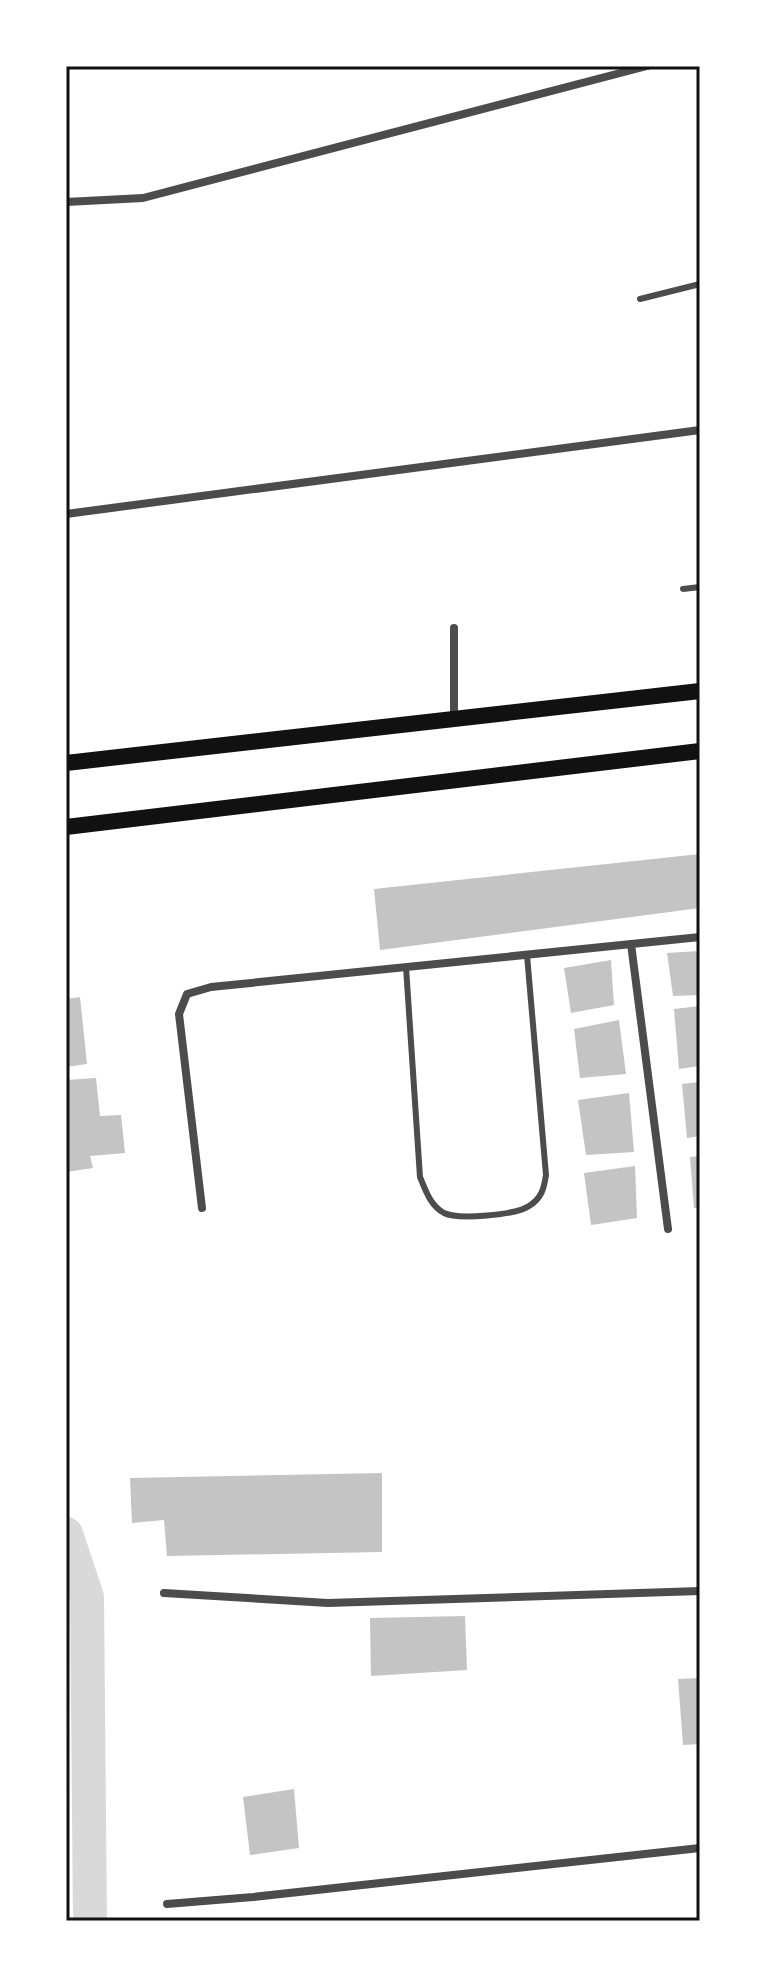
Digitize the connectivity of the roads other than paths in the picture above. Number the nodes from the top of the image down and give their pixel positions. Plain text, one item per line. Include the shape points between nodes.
1 (647, 66) edge
2 (66, 202) edge
3 (700, 284) edge
4 (640, 299) dead end
5 (700, 430) edge
6 (66, 514) edge
7 (700, 587) edge
8 (683, 589) dead end
9 (454, 628) dead end
10 (700, 691) edge
11 (454, 718) junction
12 (700, 751) edge
13 (66, 763) edge
14 (68, 826) edge
15 (700, 937) edge
16 (631, 944) junction
17 (527, 955) junction
18 (406, 967) junction
19 (202, 1208) dead end
20 (668, 1229) dead end
21 (700, 1591) edge
22 (164, 1593) dead end
23 (700, 1848) edge
24 (167, 1904) dead end

1 - 2 street via 143,198
3 - 4 lane
5 - 6 street
7 - 8 lane
9 - 11 street
10 - 11 main road
11 - 13 main road
12 - 14 main road
15 - 16 street
16 - 17 street
16 - 20 street
17 - 18 street
17 - 18 lane via 544,1191 527,1208 481,1216 442,1212 429,1200 420,1177
18 - 19 street via 211,987 187,994 179,1014
21 - 22 street via 328,1603
23 - 24 street

